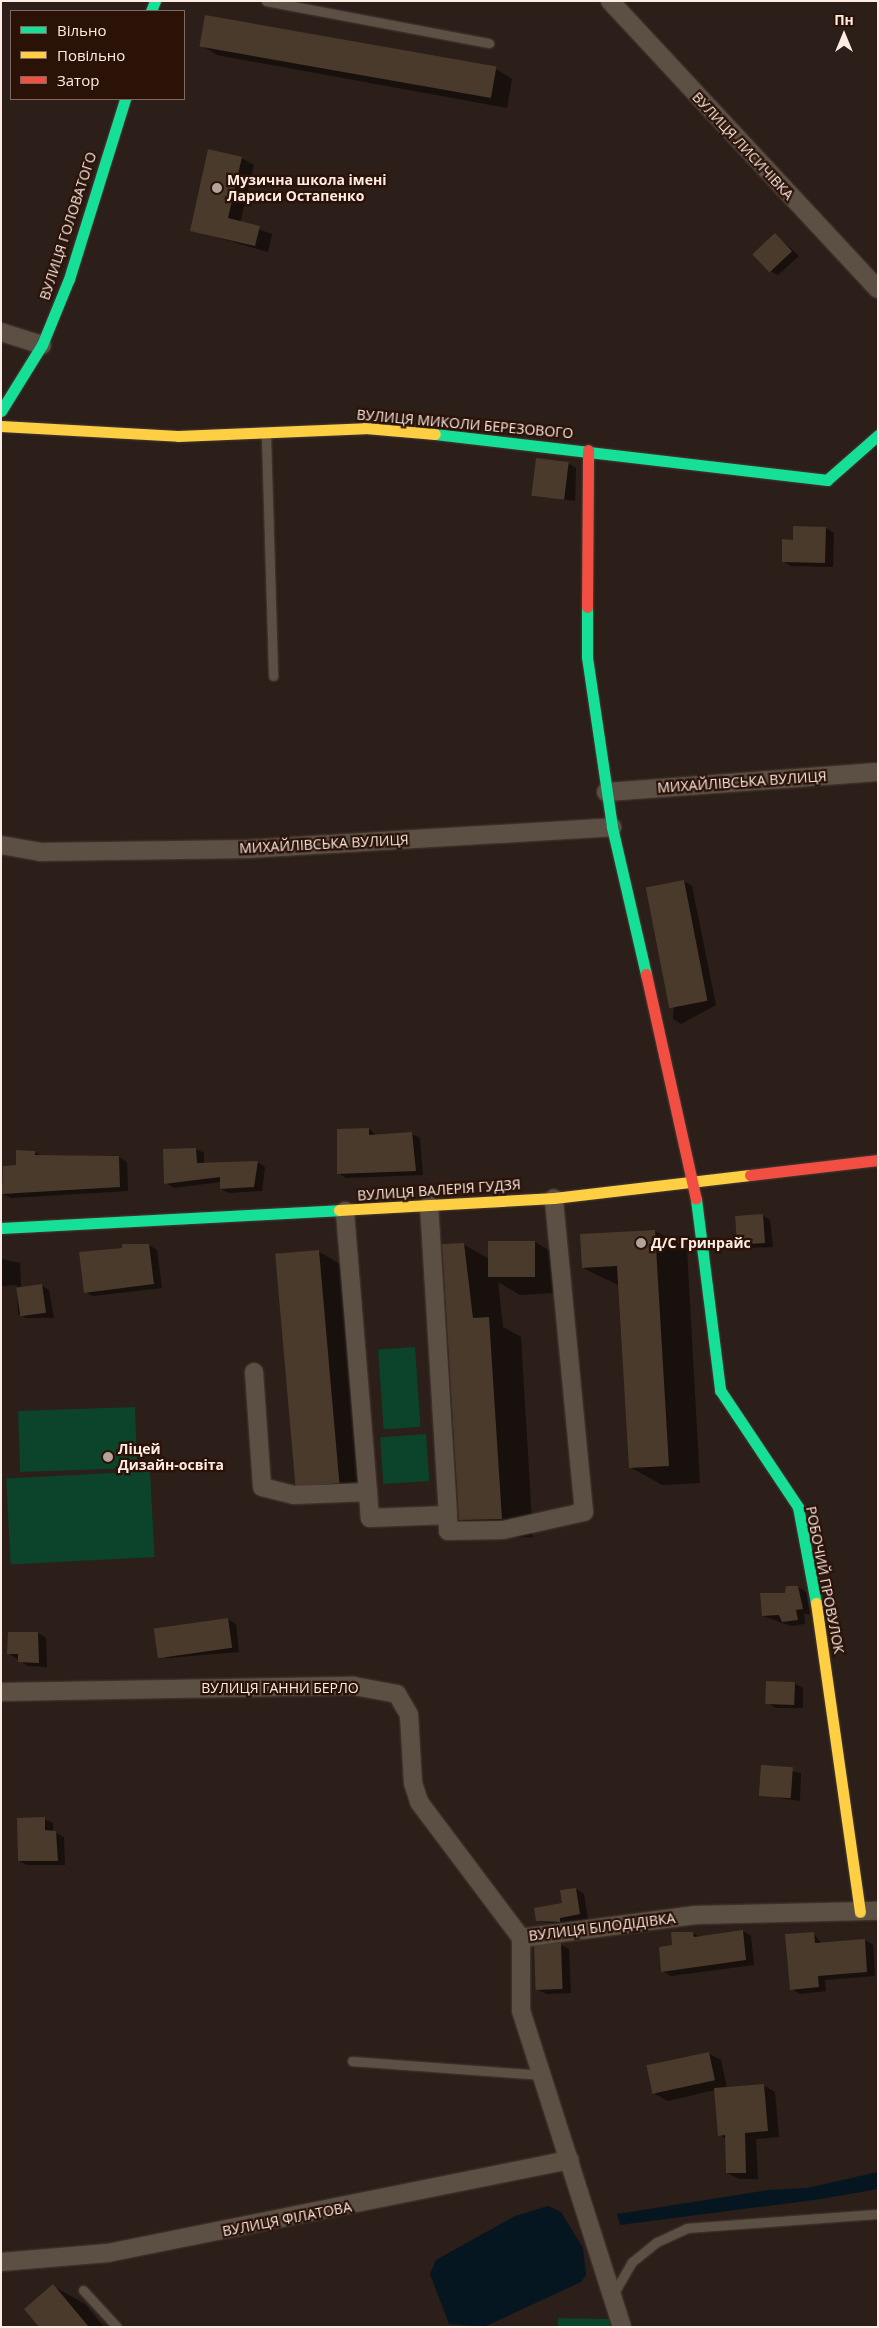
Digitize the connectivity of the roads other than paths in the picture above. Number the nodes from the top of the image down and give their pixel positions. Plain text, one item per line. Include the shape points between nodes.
1 (266, 1) edge
2 (610, 1) edge
3 (489, 42) dead end
4 (125, 100) edge
5 (878, 289) edge
6 (1, 332) edge
7 (42, 345) junction
8 (1, 410) edge
9 (1, 426) edge
10 (878, 435) edge
11 (266, 436) junction
12 (588, 450) junction
13 (273, 676) dead end
14 (878, 772) edge
15 (606, 792) junction
16 (612, 827) junction
17 (1, 845) edge
18 (878, 1160) edge
19 (694, 1185) junction
20 (554, 1198) junction
21 (429, 1206) junction
22 (345, 1211) junction
23 (1, 1228) edge
24 (254, 1372) dead end
25 (368, 1492) junction
26 (448, 1515) junction
27 (1, 1692) edge
28 (878, 1910) edge
29 (860, 1912) junction
30 (521, 1938) junction
31 (352, 2061) dead end
32 (541, 2075) junction
33 (570, 2160) junction
34 (878, 2214) edge
35 (1, 2262) edge
36 (83, 2290) dead end
37 (614, 2293) junction
38 (117, 2327) edge
39 (622, 2327) edge

1 - 3 lane
2 - 5 street, ВУЛИЦЯ ЛИСИЧІВКА
4 - 7 street, ВУЛИЦЯ ГОЛОВАТОГО via 69,279
6 - 7 street
7 - 8 street, ВУЛИЦЯ ГОЛОВАТОГО
9 - 11 street, ВУЛИЦЯ МИКОЛИ БЕРЕЗОВОГО via 178,436
10 - 12 street, ВУЛИЦЯ МИКОЛИ БЕРЕЗОВОГО via 826,480
11 - 12 street, ВУЛИЦЯ МИКОЛИ БЕРЕЗОВОГО via 365,428
11 - 13 lane
12 - 15 street via 586,657
14 - 15 street, МИХАЙЛІВСЬКА ВУЛИЦЯ
15 - 16 street
16 - 17 street, МИХАЙЛІВСЬКА ВУЛИЦЯ via 247,849 40,852
16 - 19 street, РОБОЧИЙ ПРОВУЛОК
18 - 19 street, ВУЛИЦЯ ВАЛЕРІЯ ГУДЗЯ
19 - 20 street, ВУЛИЦЯ ВАЛЕРІЯ ГУДЗЯ
19 - 29 street, РОБОЧИЙ ПРОВУЛОК via 720,1390 798,1507 822,1633
20 - 21 street, ВУЛИЦЯ ВАЛЕРІЯ ГУДЗЯ
20 - 26 street via 584,1512 503,1530 448,1531
21 - 22 street, ВУЛИЦЯ ВАЛЕРІЯ ГУДЗЯ
21 - 26 street
22 - 23 street, ВУЛИЦЯ ВАЛЕРІЯ ГУДЗЯ
22 - 25 street
24 - 25 street via 262,1486 294,1495
25 - 26 street via 370,1518
27 - 30 street, ВУЛИЦЯ ГАННИ БЕРЛО via 354,1686 397,1694 409,1714 412,1783 419,1802
28 - 29 street, ВУЛИЦЯ БІЛОДІДІВКА
29 - 30 street, ВУЛИЦЯ БІЛОДІДІВКА via 695,1915
30 - 32 street, ВУЛИЦЯ БІЛОДІДІВКА via 518,1969 522,2011
31 - 32 lane
32 - 33 street, ВУЛИЦЯ БІЛОДІДІВКА
33 - 35 street, ВУЛИЦЯ ФІЛАТОВА via 108,2252
33 - 37 street, ВУЛИЦЯ БІЛОДІДІВКА
34 - 37 lane via 687,2228 657,2242 632,2262
36 - 38 lane
37 - 39 street, ВУЛИЦЯ БІЛОДІДІВКА

